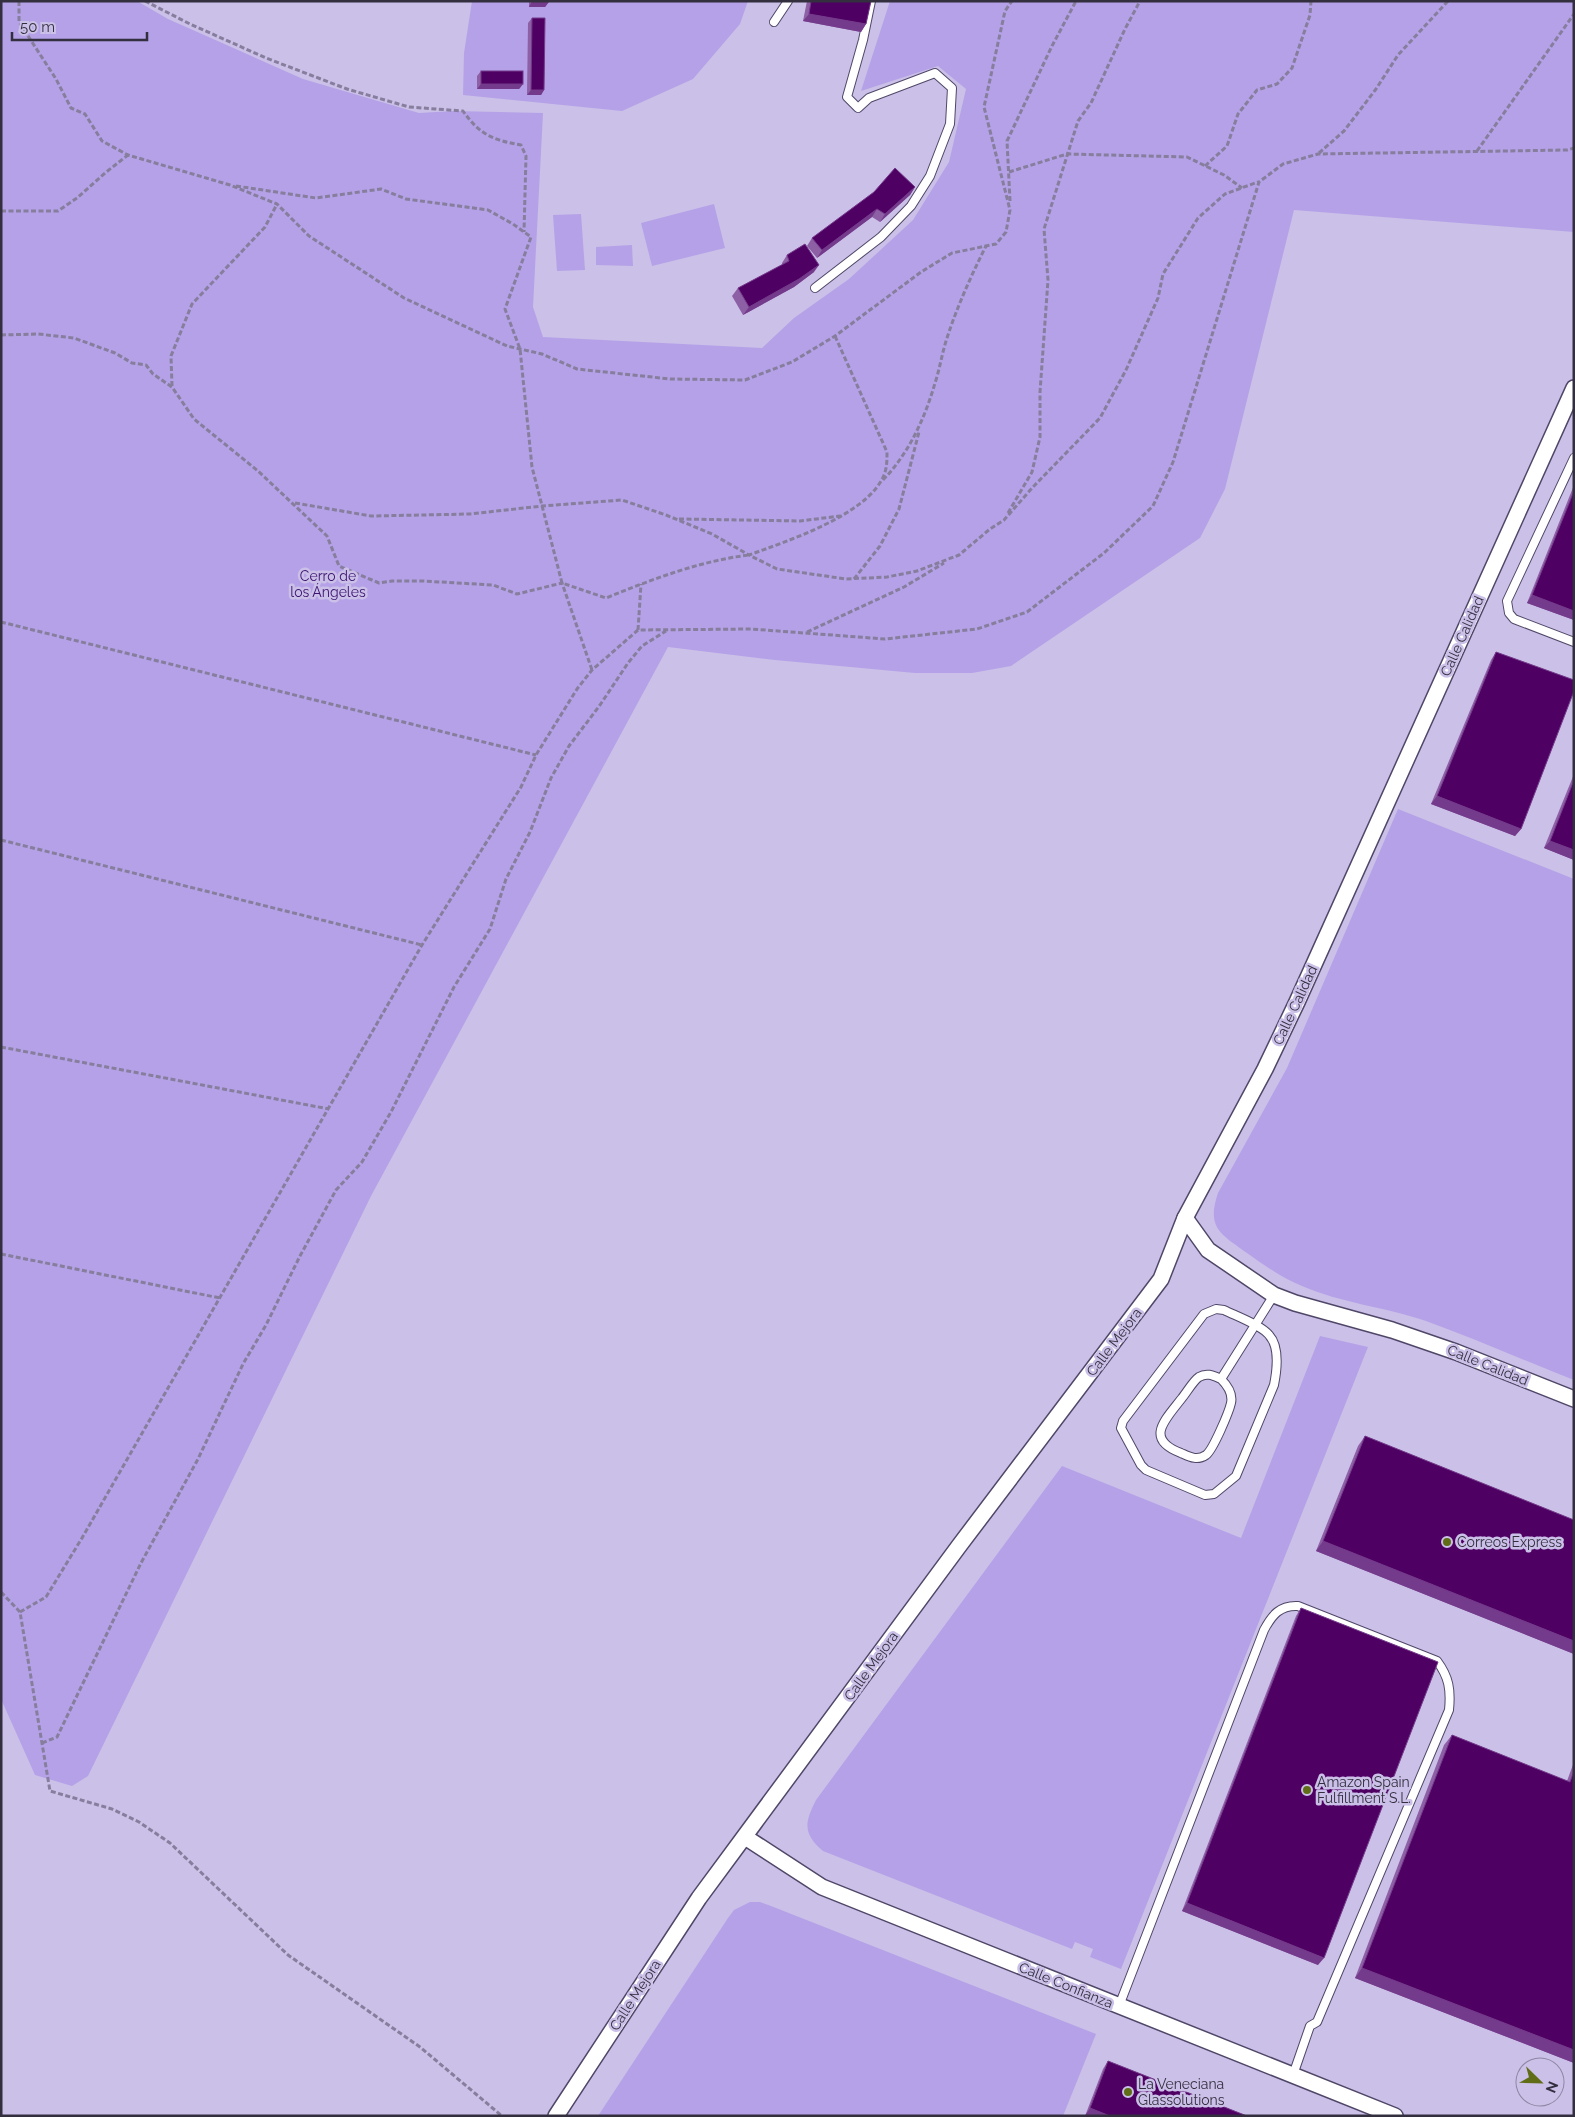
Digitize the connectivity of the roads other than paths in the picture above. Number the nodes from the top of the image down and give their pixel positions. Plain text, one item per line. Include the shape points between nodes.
1 (788, 1) edge
2 (871, 1) edge
3 (774, 22) dead end
4 (815, 288) dead end
5 (1574, 388) edge
6 (1574, 458) edge
7 (1574, 642) edge
8 (1185, 1218) junction
9 (1274, 1295) junction
10 (1255, 1326) junction
11 (1221, 1379) junction
12 (1574, 1399) edge
13 (745, 1837) junction
14 (1119, 2006) junction
15 (1293, 2075) junction
16 (556, 2116) edge
17 (1395, 2116) edge

1 - 3 lane
2 - 4 lane via 847,97 858,108 869,98 935,72 952,88 950,124 930,176 911,206 882,237
5 - 8 street, Calle Calidad via 1297,1002
6 - 7 lane via 1507,601 1514,620
8 - 9 street, Calle Calidad via 1208,1250
8 - 13 street, Calle Mejora via 1161,1279
9 - 10 lane
9 - 12 street, Calle Calidad via 1456,1352
10 - 10 lane via 1224,1310 1216,1309 1204,1314 1123,1421 1121,1428 1140,1465 1146,1470 1205,1494 1214,1494 1236,1476 1277,1373 1274,1344 1269,1334
10 - 11 lane
11 - 11 lane via 1210,1374 1199,1377 1163,1422 1160,1434 1169,1449 1194,1458 1210,1452 1231,1402 1227,1386
13 - 14 street, Calle Confianza via 822,1887
13 - 16 street, Calle Mejora via 699,1898
14 - 15 street, Calle Confianza
14 - 15 lane via 1270,1618 1278,1610 1298,1606 1437,1661 1446,1672 1449,1684 1449,1710 1317,2022 1310,2026
15 - 17 street, Calle Confianza

